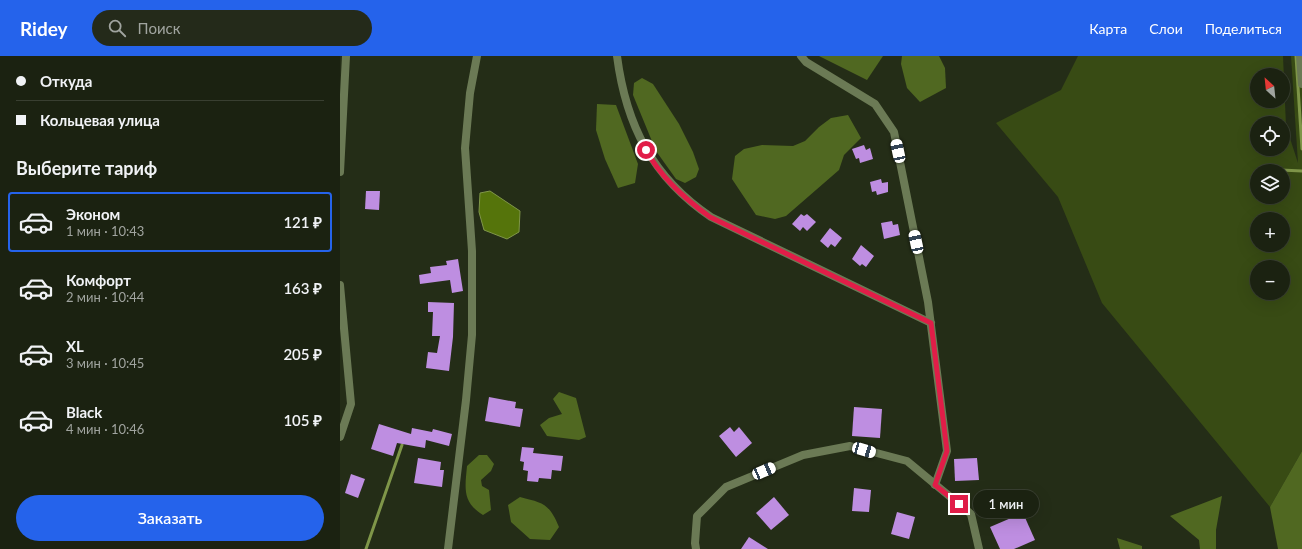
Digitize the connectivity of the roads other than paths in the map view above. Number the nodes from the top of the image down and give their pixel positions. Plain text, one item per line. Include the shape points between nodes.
1 (346, 56) edge
2 (477, 56) edge
3 (617, 56) edge
4 (801, 56) edge
5 (1300, 56) edge
6 (1302, 84) edge
7 (340, 172) edge
8 (340, 285) edge
9 (931, 323) junction
10 (340, 437) edge
11 (935, 485) junction
12 (448, 549) edge
13 (696, 549) edge
14 (979, 549) edge

1 - 7 street
2 - 12 street via 464,148 472,251 472,335
3 - 9 street via 625,94 641,140 658,169 691,204 710,217
4 - 9 street via 806,62 875,104 894,132
5 - 6 street
8 - 10 street via 351,404
9 - 11 street via 947,451
11 - 13 street via 907,462 850,446 803,455 726,487 697,516
11 - 14 street via 971,514

